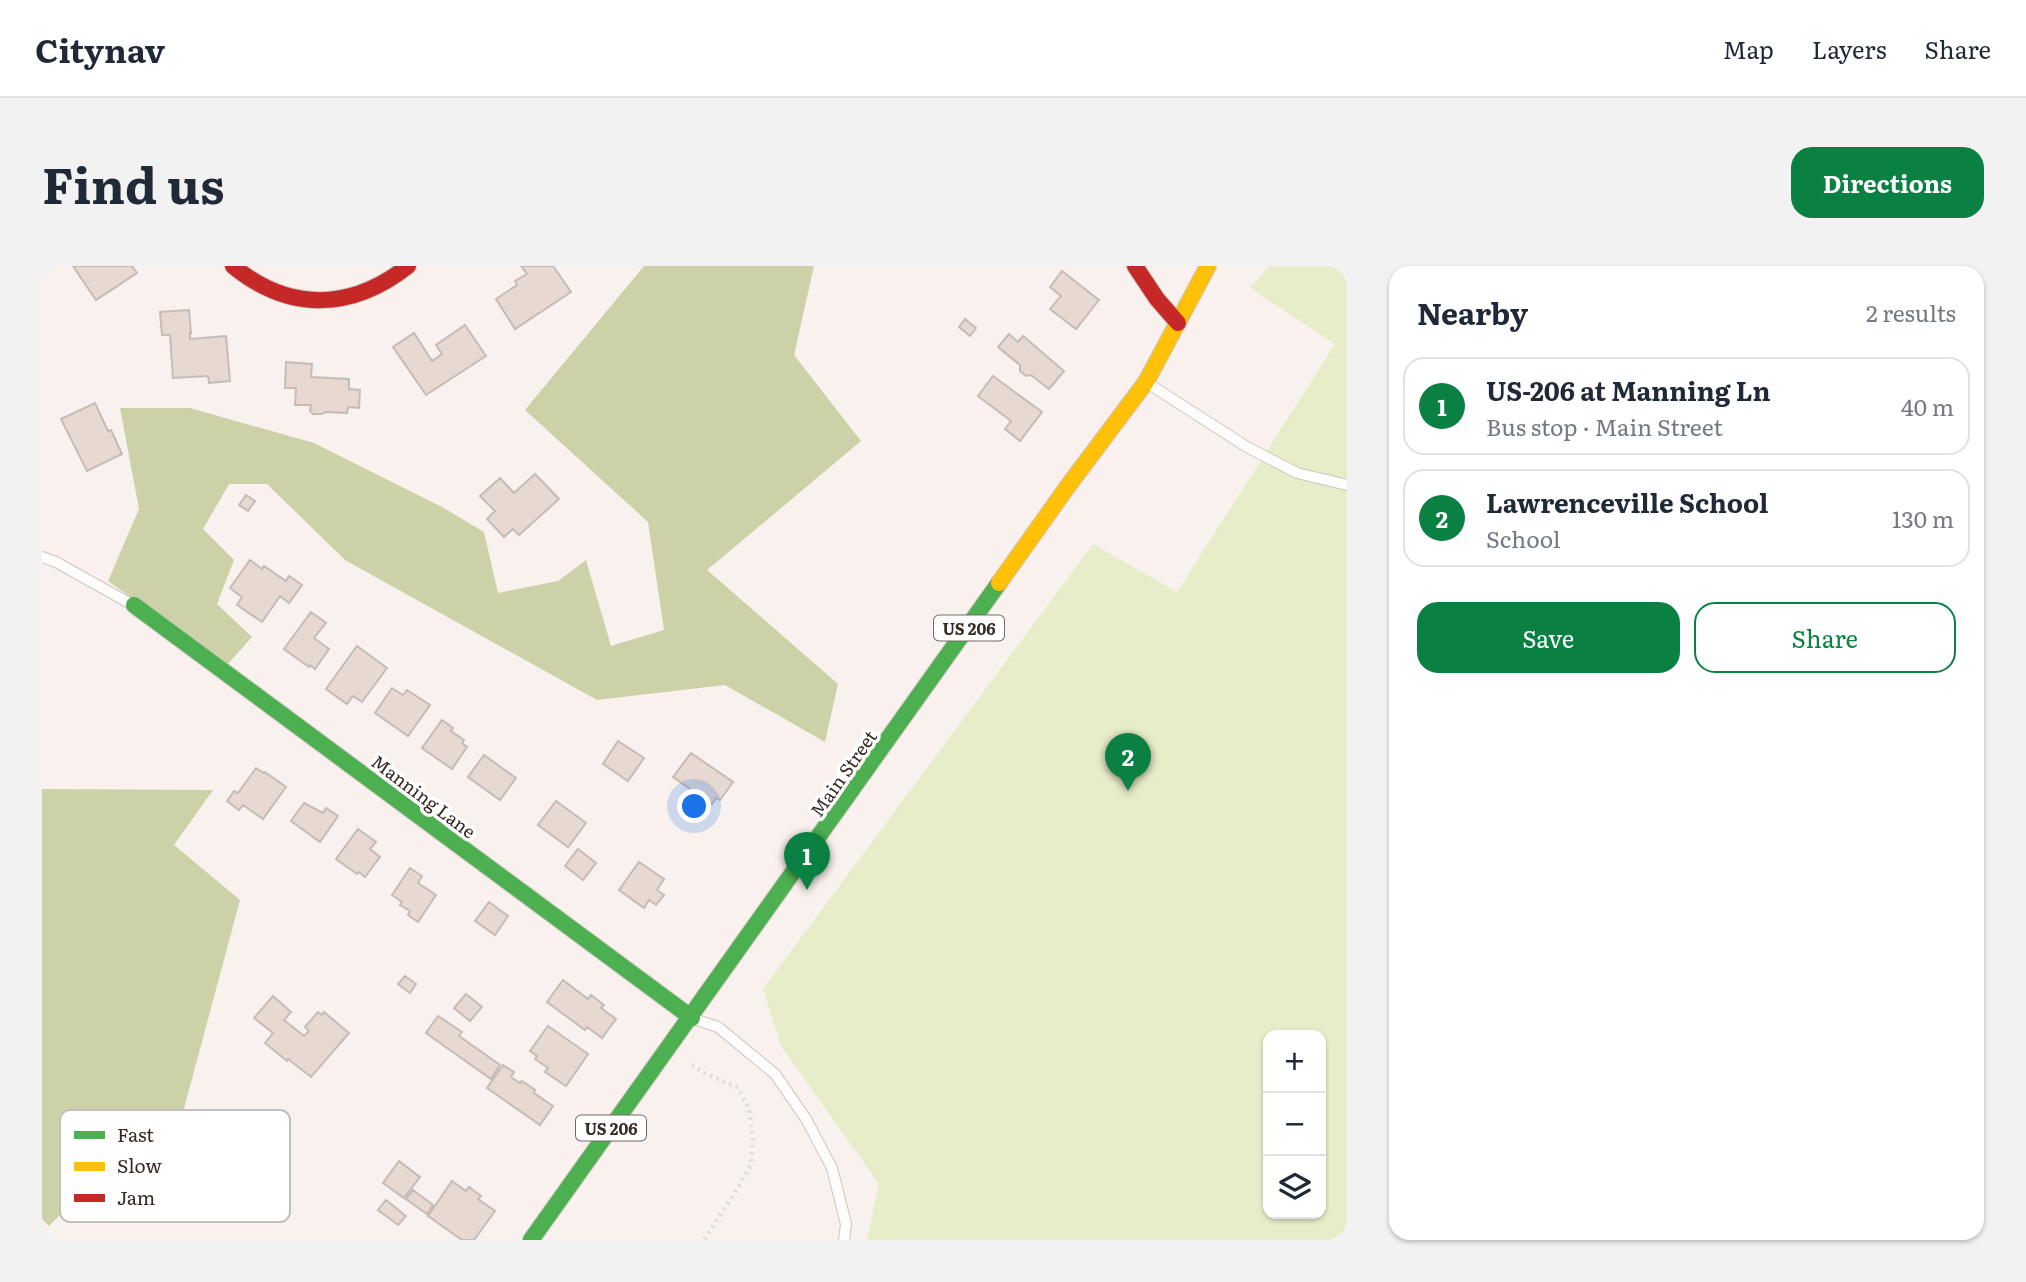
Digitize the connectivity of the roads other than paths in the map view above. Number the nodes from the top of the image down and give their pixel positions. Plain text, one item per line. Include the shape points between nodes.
1 (233, 266) edge
2 (408, 266) edge
3 (1135, 266) edge
4 (1208, 266) edge
5 (1178, 324) junction
6 (1146, 382) junction
7 (1347, 485) edge
8 (42, 557) edge
9 (134, 605) joint
10 (692, 1018) junction
11 (531, 1240) edge
12 (844, 1240) edge

1 - 2 main road via 267,290 319,301 370,290
3 - 5 main road
4 - 5 main road, US 206
5 - 6 main road, Main Street / US 206
6 - 7 lane via 1247,447 1297,473
6 - 10 main road, Main Street / US 206
8 - 9 lane
9 - 10 main road, Manning Lane
10 - 11 main road, Main Street / US 206
10 - 12 lane via 718,1027 775,1074 798,1107 832,1168 846,1224

